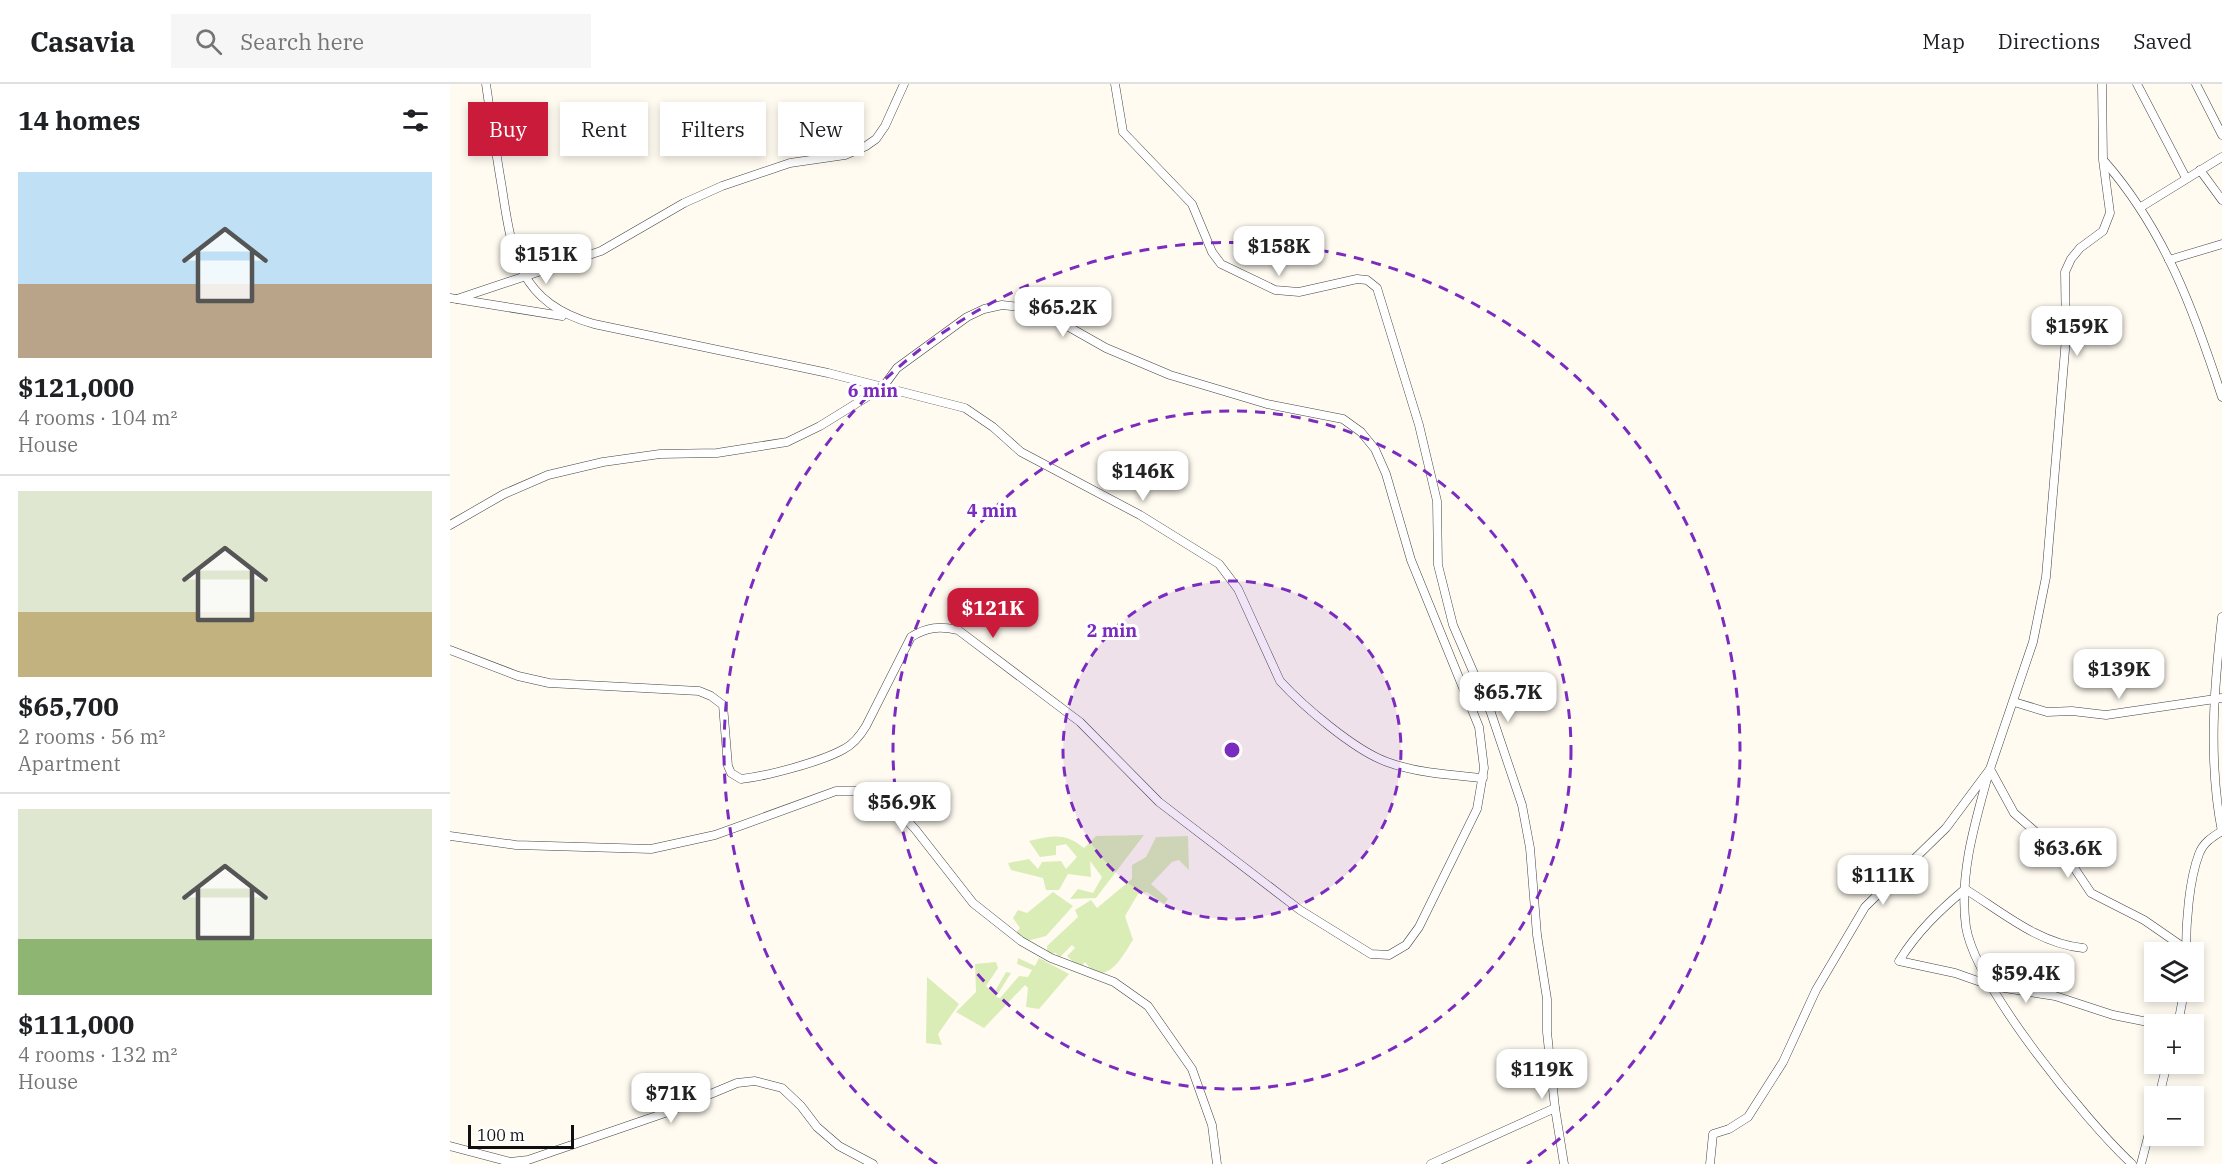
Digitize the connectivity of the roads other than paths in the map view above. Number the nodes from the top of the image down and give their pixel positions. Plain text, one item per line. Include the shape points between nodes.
1 (486, 84) edge
2 (904, 84) edge
3 (1115, 84) edge
4 (2102, 84) edge
5 (2137, 84) edge
6 (2196, 84) edge
7 (2222, 135) edge
8 (2222, 157) edge
9 (2103, 160) junction
10 (2200, 170) junction
11 (2186, 178) junction
12 (2222, 200) edge
13 (2140, 207) junction
14 (2222, 244) edge
15 (2169, 260) junction
16 (525, 278) junction
17 (453, 299) edge
18 (570, 317) junction
19 (883, 387) junction
20 (2222, 397) edge
21 (450, 525) edge
22 (2222, 617) edge
23 (450, 650) edge
24 (2219, 698) edge
25 (2014, 702) junction
26 (1990, 769) junction
27 (1483, 778) junction
28 (2222, 832) edge
29 (450, 836) edge
30 (1965, 889) junction
31 (2174, 942) edge
32 (2186, 942) edge
33 (2084, 948) dead end
34 (1992, 986) junction
35 (2144, 1021) edge
36 (1555, 1107) junction
37 (450, 1146) edge
38 (2146, 1146) edge
39 (873, 1164) edge
40 (1217, 1164) edge
41 (1431, 1164) edge
42 (1564, 1164) edge
43 (1710, 1164) edge
44 (2132, 1164) edge
45 (2141, 1164) edge

1 - 16 street via 509,237
2 - 16 street via 885,126 866,146 845,155 790,163 722,186 684,203 602,252
3 - 36 street via 1123,132 1192,204 1221,264 1275,290 1299,292 1357,279 1367,280 1377,288 1419,424 1434,490 1438,565 1454,625 1491,713 1522,805 1547,999
4 - 9 street
5 - 11 street
6 - 7 street
8 - 10 street
9 - 13 street
9 - 25 street via 2110,201 2108,221 2103,231 2071,259 2065,272 2065,355 2046,577 2033,642
10 - 11 street
10 - 12 street
11 - 13 street
13 - 15 street
14 - 15 street
15 - 20 street via 2199,327
16 - 17 street
16 - 18 street via 544,300
17 - 18 street
18 - 19 street
19 - 21 street via 787,442 717,453 660,454 548,475 504,494
19 - 27 street via 965,408 1021,452 1140,515 1219,564 1238,589 1280,681 1364,752 1437,774
19 - 27 street via 897,368 967,317 1002,305 1022,306 1037,309 1106,348 1170,375 1266,404 1343,419 1375,449 1386,474 1411,560 1479,727
22 - 24 street
23 - 27 street via 518,676 549,683 699,692 711,696 723,705 730,773 741,779 845,749 866,726 911,637 936,627 958,630 1080,722 1159,802 1300,910 1353,945 1380,955 1397,952 1419,927 1465,838 1477,809
24 - 25 street via 2106,715 2046,712
24 - 28 street via 2213,722 2214,768
25 - 26 street
26 - 30 street via 1973,831
26 - 31 street via 2014,813 2071,863 2091,893 2144,920
26 - 43 street via 1946,828 1865,907 1816,990 1783,1062 1748,1117 1713,1134
28 - 32 street via 2208,840 2199,853
29 - 40 street via 516,845 651,849 715,835 836,791 858,791 889,801 973,903 1021,941 1051,958 1114,982 1148,1006 1192,1069 1212,1125
30 - 33 street via 2047,939 2063,946
30 - 34 street via 1970,944
30 - 34 street via 1913,938 1899,961
34 - 35 street via 2055,996
34 - 44 street via 2070,1096 2103,1137
36 - 41 street
36 - 42 street
37 - 39 street via 510,1162 528,1160 665,1113 737,1083 755,1081 782,1088 839,1146
38 - 45 street

